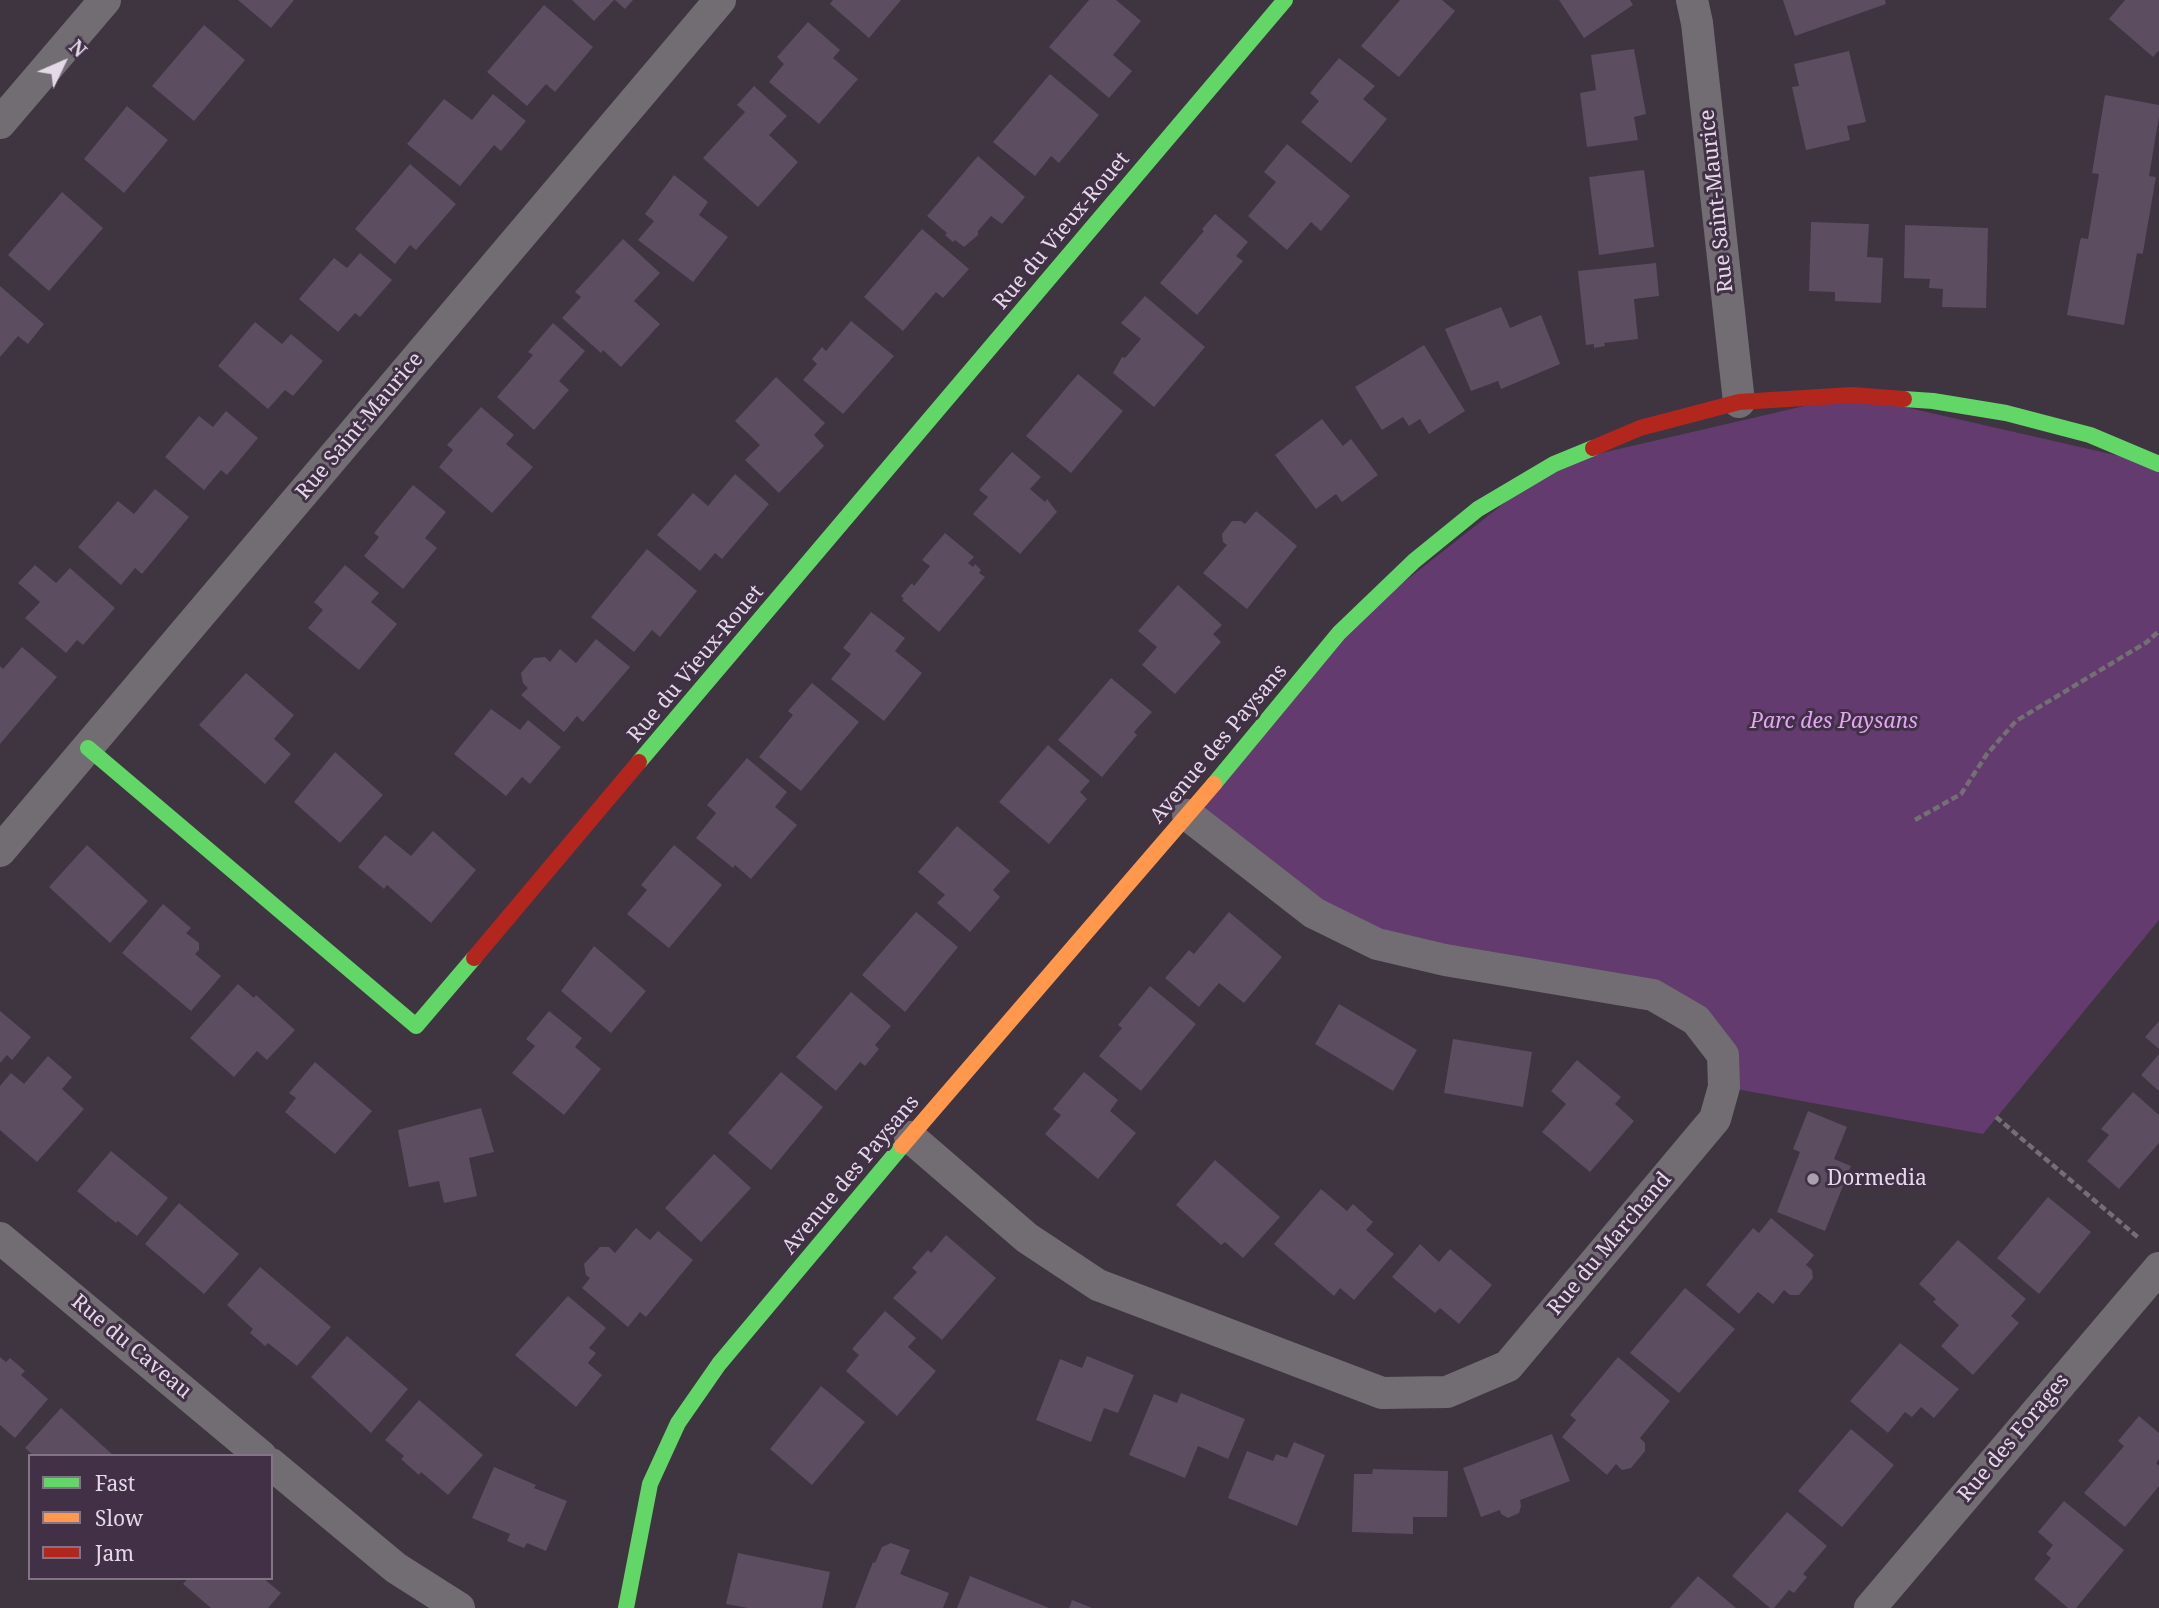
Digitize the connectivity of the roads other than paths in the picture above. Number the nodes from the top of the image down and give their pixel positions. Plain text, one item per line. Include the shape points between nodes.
1 (105, 0) edge
2 (720, 0) edge
3 (1285, 0) edge
4 (1692, 0) edge
5 (0, 123) edge
6 (1739, 402) junction
7 (2159, 464) edge
8 (88, 748) junction
9 (1188, 815) junction
10 (0, 851) edge
11 (910, 1137) junction
12 (0, 1238) edge
13 (2154, 1257) edge
14 (259, 1454) edge
15 (273, 1466) edge
16 (459, 1608) edge
17 (626, 1608) edge
18 (1870, 1608) edge

1 - 5 street
2 - 8 street, Rue Saint-Maurice
3 - 8 street, Rue du Vieux-Rouet via 416,1027
4 - 6 street, Rue Saint-Maurice
6 - 7 street, Avenue des Paysans via 1852,395 1933,401 2006,413 2090,435
6 - 9 street, Avenue des Paysans via 1640,428 1554,464 1478,509 1414,561 1339,633
8 - 10 street, Rue Saint-Maurice
9 - 11 street, Avenue des Paysans
9 - 11 street, Rue du Marchand via 1314,913 1377,944 1653,995 1696,1020 1723,1055 1724,1087 1715,1119 1508,1366 1447,1392 1382,1393 1098,1285 1027,1238
11 - 17 street, Avenue des Paysans via 719,1364 678,1423 650,1484
12 - 14 street, Rue du Caveau
13 - 18 street, Rue des Forages
15 - 16 street via 396,1568

